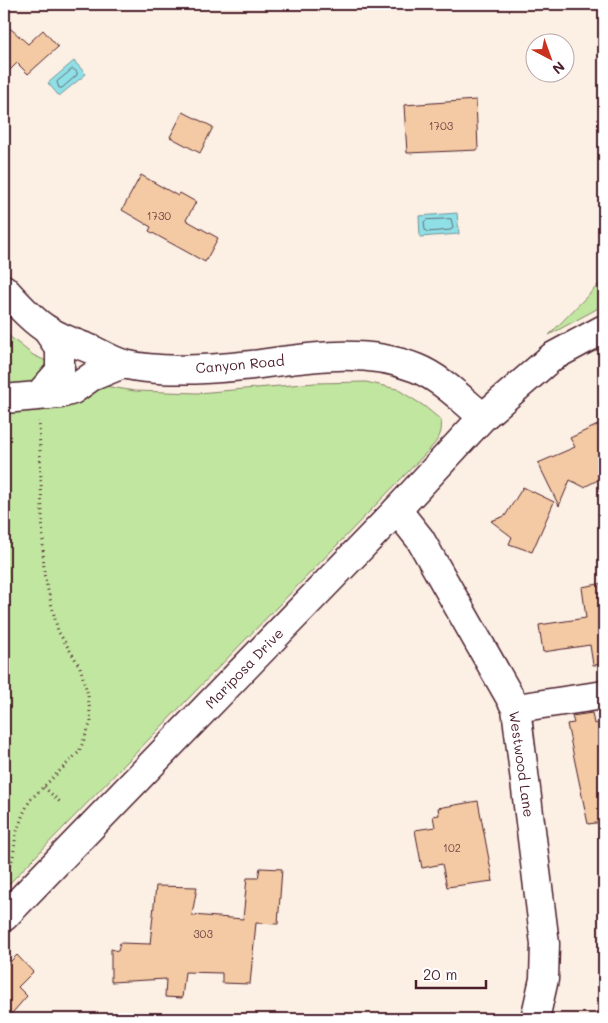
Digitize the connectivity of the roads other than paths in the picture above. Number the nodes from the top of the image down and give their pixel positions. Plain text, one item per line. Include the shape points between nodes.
1 (4, 289) edge
2 (604, 329) edge
3 (47, 330) junction
4 (123, 364) junction
5 (39, 395) junction
6 (4, 399) edge
7 (483, 417) junction
8 (397, 510) junction
9 (604, 694) edge
10 (516, 708) junction
11 (4, 917) edge
12 (535, 1019) edge

1 - 3 street, Canyon Road
2 - 7 street, Mariposa Drive via 552,357
3 - 4 street, Canyon Road
3 - 5 street via 60,348 60,371
4 - 5 street via 91,377 73,390
4 - 7 street, Canyon Road via 191,369 324,356 384,359 431,377
5 - 6 street
7 - 8 street, Mariposa Drive
8 - 10 street, Westwood Lane via 420,539
8 - 11 street, Mariposa Drive
9 - 10 street
10 - 12 street, Westwood Lane via 545,944 544,979

